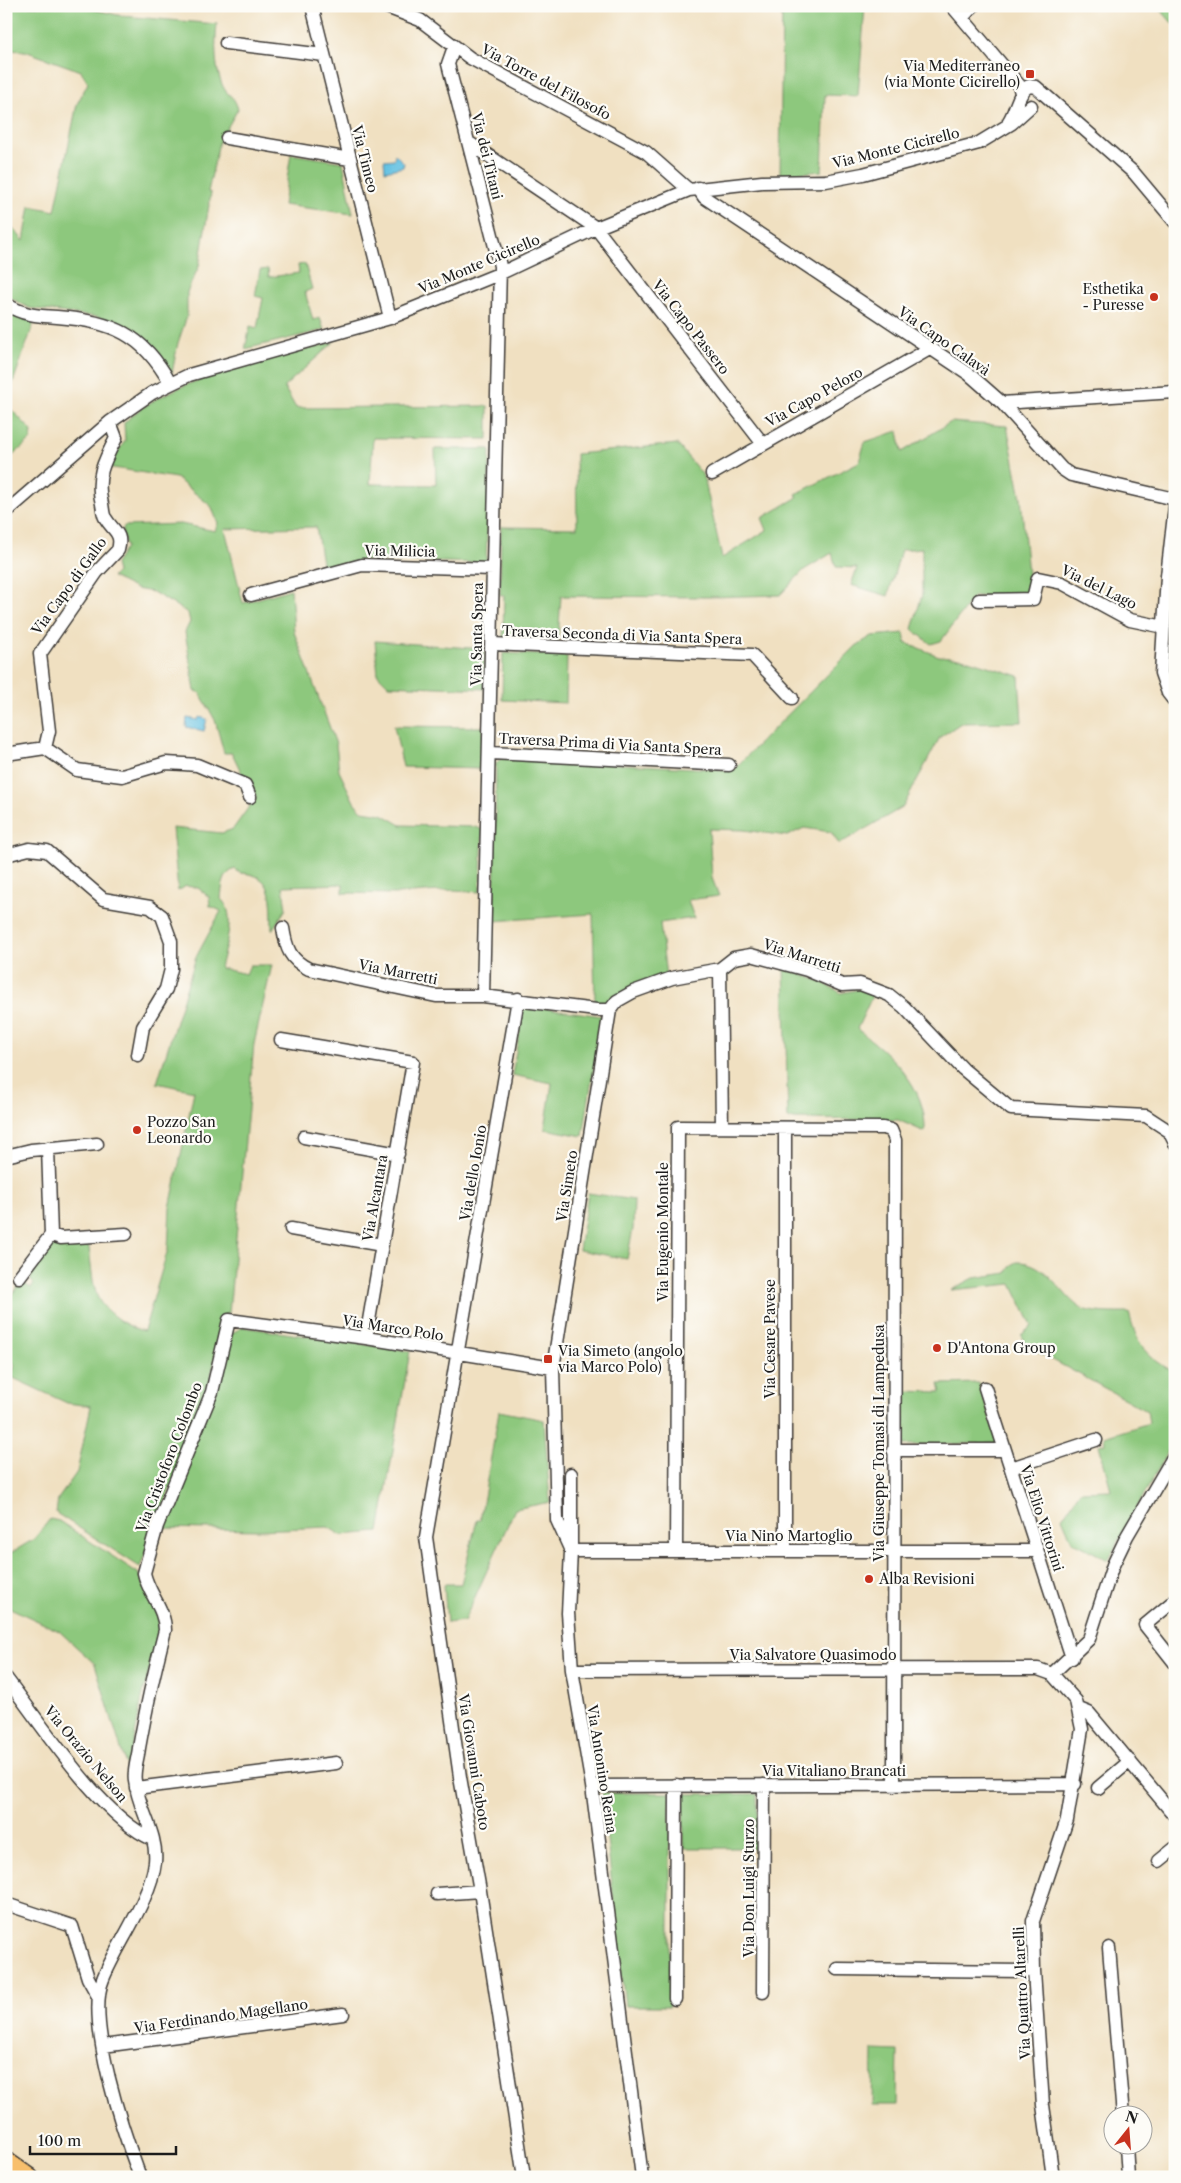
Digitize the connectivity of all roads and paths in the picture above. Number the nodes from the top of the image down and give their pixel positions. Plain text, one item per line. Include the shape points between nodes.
1 (312, 6) edge
2 (384, 6) edge
3 (952, 6) edge
4 (973, 6) edge
5 (963, 17) junction
6 (226, 43) dead end
7 (454, 47) junction
8 (992, 53) junction
9 (324, 54) junction
10 (1037, 88) junction
11 (1021, 95) junction
12 (1033, 105) junction
13 (1064, 113) junction
14 (1001, 131) junction
15 (227, 138) dead end
16 (468, 142) junction
17 (350, 159) junction
18 (495, 160) junction
19 (477, 178) junction
20 (693, 189) junction
21 (1175, 222) edge
22 (596, 228) junction
23 (501, 273) junction
24 (6, 304) edge
25 (390, 318) junction
26 (931, 348) junction
27 (170, 383) junction
28 (1175, 392) edge
29 (1002, 403) junction
30 (110, 422) junction
31 (763, 444) junction
32 (712, 474) dead end
33 (1175, 499) edge
34 (1175, 506) edge
35 (6, 512) edge
36 (493, 569) junction
37 (251, 595) dead end
38 (979, 600) dead end
39 (1164, 627) junction
40 (492, 644) junction
41 (792, 698) dead end
42 (1175, 702) edge
43 (45, 748) junction
44 (490, 753) junction
45 (6, 754) edge
46 (728, 765) dead end
47 (250, 797) dead end
48 (6, 855) edge
49 (283, 928) dead end
50 (720, 969) junction
51 (483, 996) junction
52 (518, 999) junction
53 (610, 1010) junction
54 (281, 1040) dead end
55 (138, 1055) dead end
56 (722, 1127) junction
57 (785, 1128) junction
58 (891, 1130) joint
59 (304, 1137) dead end
60 (1175, 1143) edge
61 (97, 1144) dead end
62 (48, 1148) junction
63 (398, 1154) junction
64 (6, 1156) edge
65 (292, 1229) dead end
66 (126, 1234) dead end
67 (51, 1235) junction
68 (382, 1245) junction
69 (19, 1277) dead end
70 (229, 1320) joint
71 (366, 1338) junction
72 (456, 1352) junction
73 (552, 1368) junction
74 (985, 1388) dead end
75 (1096, 1440) dead end
76 (893, 1450) junction
77 (1005, 1450) junction
78 (1175, 1454) edge
79 (1011, 1468) junction
80 (572, 1474) dead end
81 (571, 1551) junction
82 (676, 1551) junction
83 (785, 1551) junction
84 (894, 1551) junction
85 (1037, 1551) junction
86 (1175, 1600) edge
87 (1072, 1658) junction
88 (1175, 1663) edge
89 (572, 1670) junction
90 (894, 1670) junction
91 (1052, 1674) junction
92 (6, 1678) edge
93 (1079, 1709) junction
94 (1130, 1761) junction
95 (336, 1763) dead end
96 (1075, 1784) junction
97 (676, 1785) junction
98 (764, 1785) junction
99 (592, 1786) junction
100 (894, 1786) junction
101 (136, 1788) junction
102 (1098, 1788) dead end
103 (1175, 1816) edge
104 (152, 1839) junction
105 (1175, 1848) edge
106 (1159, 1861) dead end
107 (480, 1891) junction
108 (437, 1894) dead end
109 (6, 1904) edge
110 (1109, 1948) dead end
111 (837, 1969) dead end
112 (1034, 1971) junction
113 (763, 1992) dead end
114 (98, 1996) junction
115 (675, 1999) dead end
116 (343, 2014) dead end
117 (103, 2046) junction
118 (1122, 2106) edge
119 (1127, 2156) edge
120 (6, 2160) edge
121 (30, 2177) edge
122 (140, 2177) edge
123 (524, 2177) edge
124 (642, 2177) edge
125 (1053, 2177) edge
126 (1128, 2177) edge

1 - 9 street, Via Timeo
2 - 7 street, Via Torre del Filosofo via 420,20
3 - 5 street
4 - 5 street
5 - 8 street
6 - 9 street
7 - 16 street, Via dei Titani via 448,64
7 - 20 street, Via Torre del Filosofo via 646,152
8 - 10 street
8 - 11 street via 1019,85
9 - 17 street, Via Timeo
10 - 11 street via 1029,86
10 - 12 street via 1041,96
10 - 13 street
11 - 12 street via 1024,103
11 - 14 street
12 - 13 street
12 - 14 street, Via Monte Cicirello
13 - 21 street via 1134,173
14 - 20 street, Via Monte Cicirello via 979,143 863,174 826,180
15 - 17 street
16 - 18 street, Via Capo Passero
16 - 19 street, Via dei Titani
17 - 25 street, Via Timeo
18 - 19 street
18 - 22 street, Via Capo Passero
19 - 23 street, Via dei Titani
20 - 22 street, Via Monte Cicirello
20 - 26 street, Via Capo Calavà
22 - 23 street, Via Monte Cicirello
22 - 31 street, Via Capo Passero
23 - 25 street, Via Monte Cicirello
23 - 36 street, Via Santa Spera
24 - 27 street via 26,314 101,323 132,337 160,364
25 - 27 street, Via Monte Cicirello via 208,368
26 - 29 street, Via Capo Calavà via 969,374
26 - 31 street, Via Capo Peloro
27 - 30 street, Via Monte Cicirello
28 - 29 street
29 - 33 street, Via Capo Calavà via 1071,475
30 - 35 street, Via Monte Cicirello
30 - 43 street, Via Capo di Gallo via 116,438 102,465 99,494 106,519 115,527 120,545 97,572 40,654 49,731
31 - 32 street, Via Capo Peloro
34 - 39 street
36 - 37 street, Via Milicia via 362,565
36 - 40 street, Via Santa Spera
38 - 39 street, Via del Lago via 1033,599 1038,578 1062,583 1130,620
39 - 42 street via 1161,673
40 - 41 street, Traversa Seconda di Via Santa Spera via 752,655
40 - 44 street, Via Santa Spera
43 - 45 street
43 - 47 street via 76,770 122,776 166,763 197,765 245,785
44 - 46 street, Traversa Prima di Via Santa Spera
44 - 51 street, Via Santa Spera
48 - 55 street via 29,849 47,851 103,899 150,907 162,916 171,941 171,969 166,990 143,1027
49 - 51 street, Via Marretti via 290,955 309,969 436,996
50 - 53 street, Via Marretti via 672,978 632,992 617,1001
50 - 56 street
50 - 60 street, Via Marretti via 734,958 751,956 806,970 842,985 860,984 890,995 963,1069 1011,1109 1146,1116 1169,1131
51 - 52 street, Via Marretti
52 - 53 street, Via Marretti
52 - 72 street, Via dello Ionio
53 - 73 street, Via Simeto
54 - 63 street, Via Alcantara via 413,1062
56 - 57 street, Via Eugenio Montale
56 - 82 street, Via Eugenio Montale via 678,1127
57 - 58 street, Via Eugenio Montale
57 - 83 street, Via Cesare Pavese
58 - 76 street, Via Giuseppe Tomasi di Lampedusa via 895,1140
59 - 63 street
61 - 62 street
62 - 64 street
62 - 67 street
63 - 68 street, Via Alcantara
65 - 68 street
66 - 67 street via 61,1238
67 - 69 street
68 - 71 street, Via Alcantara
70 - 71 street, Via Marco Polo
70 - 101 street, Via Cristoforo Colombo via 212,1392 157,1526 144,1573 165,1620 165,1630 148,1697 134,1780
71 - 72 street, Via Marco Polo
72 - 73 street, Via Marco Polo
72 - 107 street, Via Giovanni Caboto via 426,1537 460,1777
73 - 81 street, Via Antonino Reina via 557,1520
74 - 77 street, Via Elio Vittorini
75 - 79 street
76 - 77 street
76 - 84 street, Via Giuseppe Tomasi di Lampedusa
77 - 79 street, Via Elio Vittorini
78 - 87 street via 1113,1565 1089,1639
79 - 85 street, Via Elio Vittorini
80 - 81 street
81 - 82 street, Via Nino Martoglio
81 - 89 street, Via Antonino Reina via 568,1613
82 - 83 street, Via Nino Martoglio
83 - 84 street, Via Nino Martoglio
84 - 85 street, Via Nino Martoglio
84 - 90 street, Via Giuseppe Tomasi di Lampedusa
85 - 87 street, Via Elio Vittorini
86 - 88 street via 1145,1625
87 - 91 street
89 - 90 street, Via Salvatore Quasimodo
89 - 99 street, Via Antonino Reina
90 - 91 street, Via Salvatore Quasimodo via 1038,1669
90 - 100 street, Via Giuseppe Tomasi di Lampedusa
91 - 93 street, Via Quattro Altarelli via 1076,1701
92 - 104 street, Via Orazio Nelson via 104,1802 131,1828
93 - 94 street via 1089,1713
93 - 96 street, Via Quattro Altarelli via 1082,1728
94 - 102 street
94 - 103 street
95 - 101 street
96 - 100 street, Via Vitaliano Brancati
96 - 112 street, Via Quattro Altarelli via 1067,1820 1033,1921
97 - 98 street, Via Vitaliano Brancati
97 - 99 street, Via Vitaliano Brancati
97 - 115 street
98 - 100 street, Via Vitaliano Brancati
98 - 113 street, Via Don Luigi Sturzo
99 - 124 street, Via Antonino Reina
101 - 104 street, Via Cristoforo Colombo
104 - 114 street, Via Cristoforo Colombo via 155,1862 150,1881 102,1980
105 - 106 street
107 - 108 street
107 - 123 street, Via Giovanni Caboto
109 - 114 street via 72,1926 88,1978
110 - 118 street
111 - 112 street
112 - 125 street, Via Quattro Altarelli via 1043,2105
114 - 117 street, Via Cristoforo Colombo
116 - 117 street, Via Ferdinando Magellano
117 - 122 street, Via Cristoforo Colombo via 116,2103
119 - 126 street
120 - 121 main road

